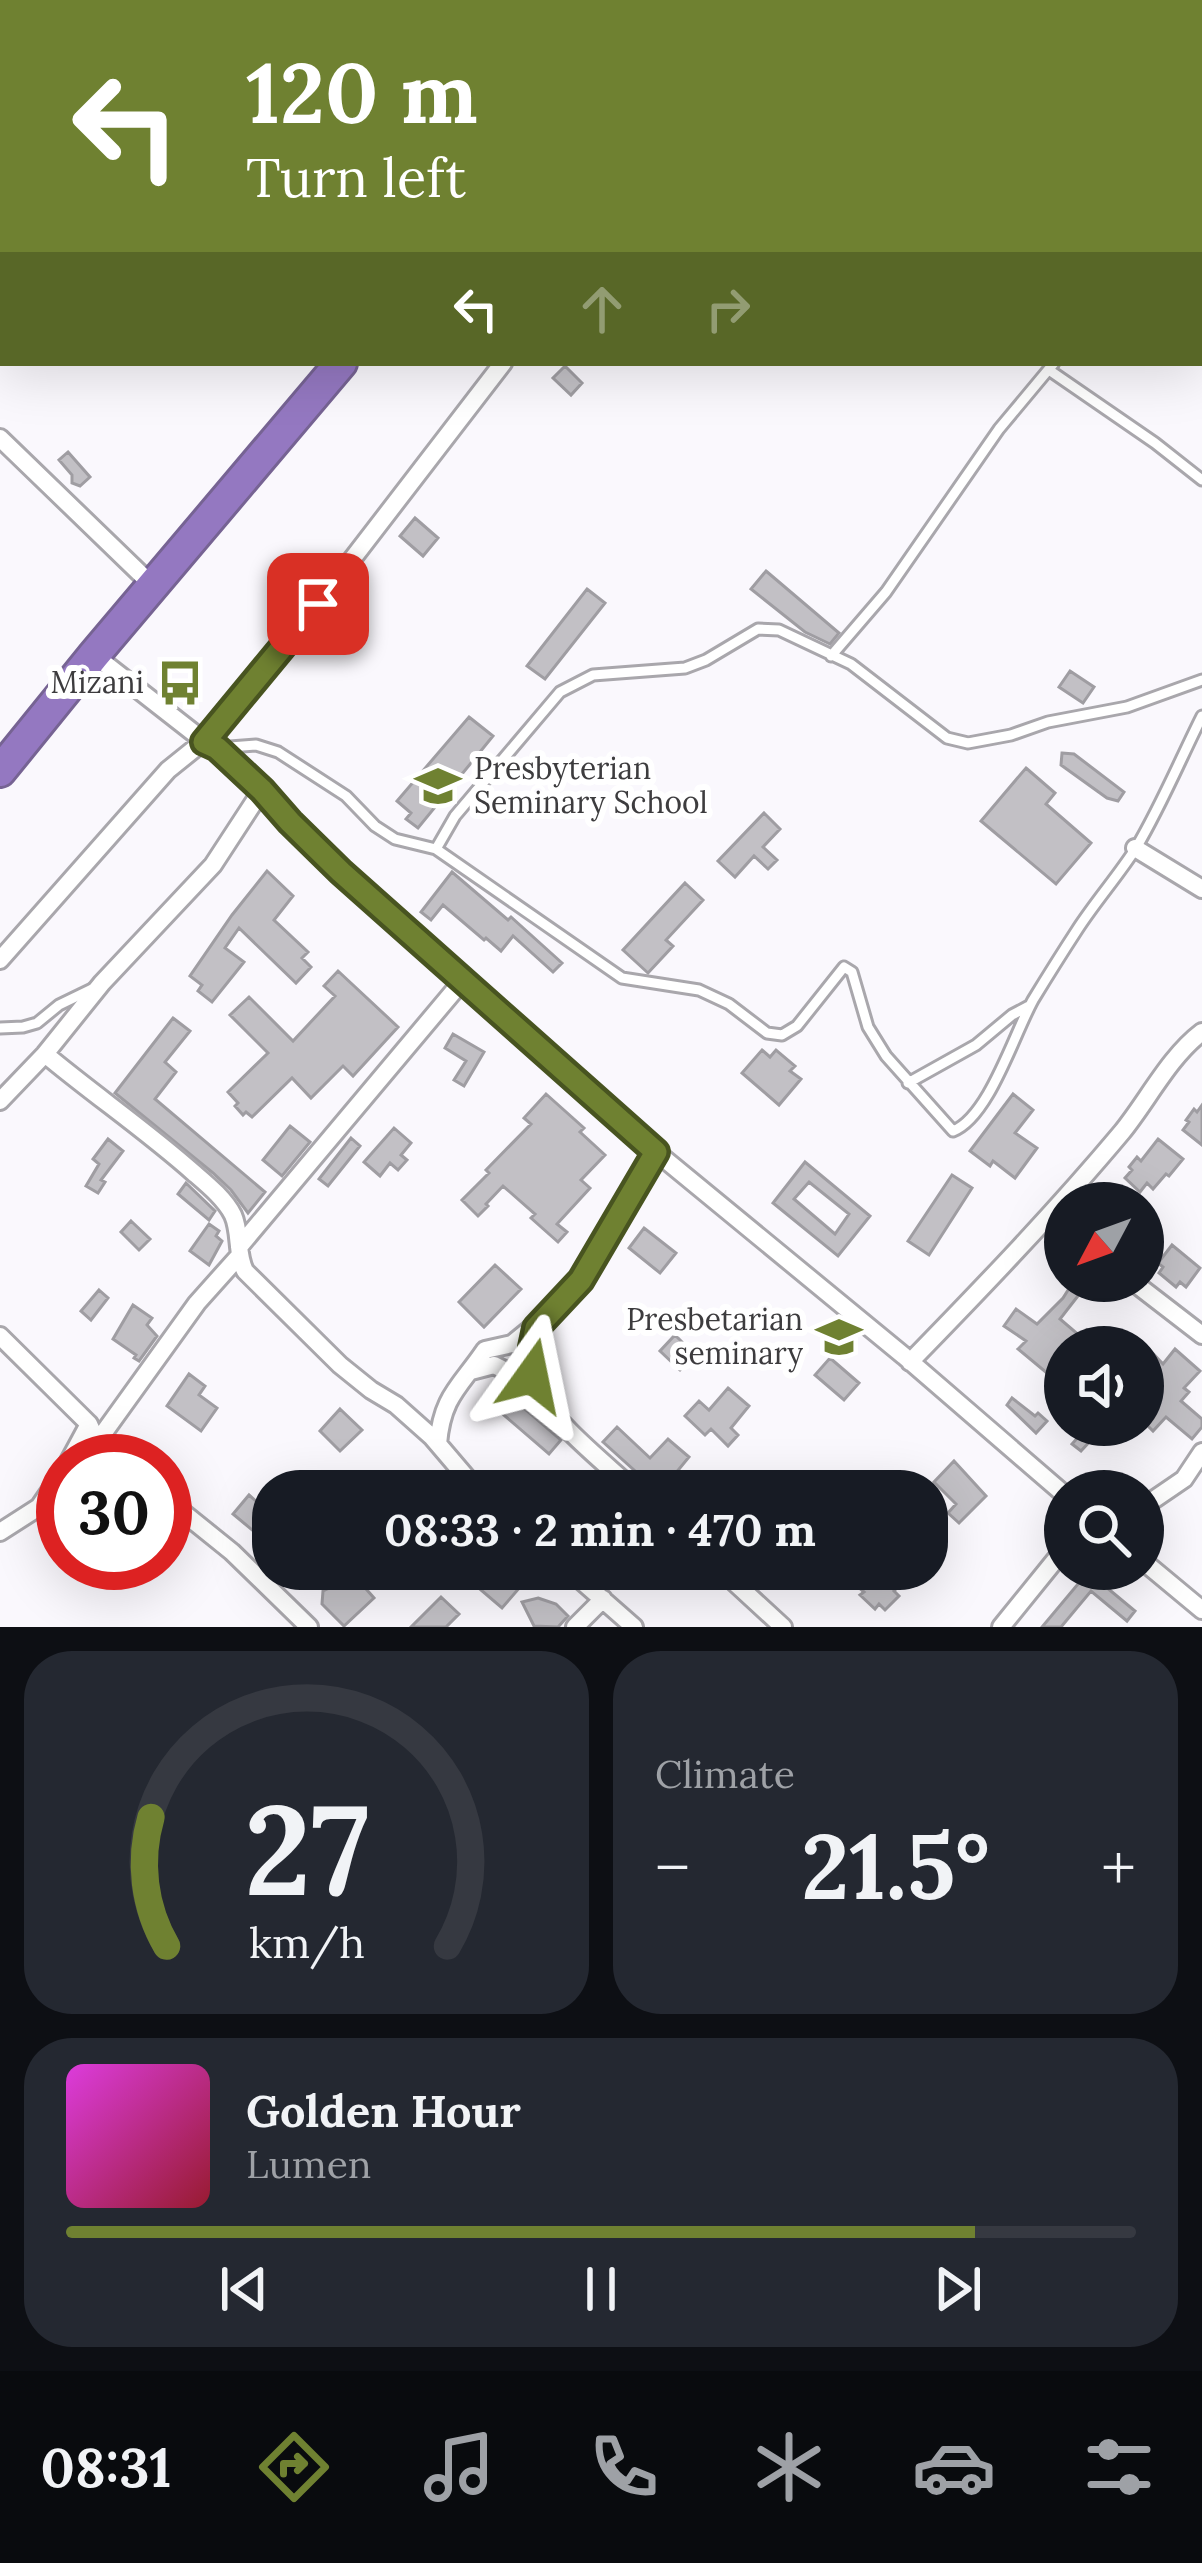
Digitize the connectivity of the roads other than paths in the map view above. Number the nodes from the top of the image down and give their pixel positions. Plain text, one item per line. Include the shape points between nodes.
1 (338, 366) edge
2 (501, 366) edge
3 (1051, 366) edge
4 (0, 438) edge
5 (1202, 480) edge
6 (152, 585) junction
7 (94, 655) junction
8 (831, 656) junction
9 (1202, 680) edge
10 (1202, 716) edge
11 (211, 745) junction
12 (0, 771) edge
13 (262, 790) junction
14 (1136, 848) junction
15 (436, 849) junction
16 (1202, 889) edge
17 (0, 960) edge
18 (464, 979) junction
19 (102, 983) junction
20 (1030, 1005) junction
21 (0, 1028) edge
22 (1202, 1032) edge
23 (45, 1054) junction
24 (908, 1083) junction
25 (0, 1101) edge
26 (656, 1152) junction
27 (1086, 1182) edge
28 (1044, 1233) edge
29 (239, 1251) junction
30 (1159, 1302) edge
31 (561, 1304) junction
32 (1202, 1335) edge
33 (0, 1336) edge
34 (910, 1362) junction
35 (471, 1371) junction
36 (535, 1385) junction
37 (446, 1403) junction
38 (396, 1405) junction
39 (89, 1424) junction
40 (84, 1434) edge
41 (93, 1434) edge
42 (103, 1434) edge
43 (438, 1444) junction
44 (1202, 1452) edge
45 (460, 1470) edge
46 (612, 1470) edge
47 (1044, 1477) edge
48 (1164, 1495) edge
49 (36, 1509) edge
50 (192, 1520) edge
51 (0, 1532) edge
52 (1044, 1574) edge
53 (1164, 1578) edge
54 (592, 1590) edge
55 (743, 1590) edge
56 (603, 1599) junction
57 (1202, 1610) edge
58 (308, 1627) edge
59 (575, 1627) edge
60 (634, 1627) edge
61 (783, 1627) edge
62 (1001, 1627) edge

1 - 6 highway
2 - 11 street
3 - 5 lane
3 - 8 lane
4 - 6 street
6 - 7 highway
7 - 11 street
7 - 12 highway
8 - 9 lane via 947,738 968,743 1127,707
8 - 15 lane via 764,628 685,668 593,675 560,692
10 - 14 lane
11 - 13 street
11 - 15 lane via 278,752 395,839
11 - 17 street via 168,770
13 - 18 street
13 - 19 street via 213,865
14 - 16 street
14 - 20 lane
15 - 24 lane via 622,977 700,990 766,1033 797,1026 848,968 868,1027
18 - 26 street
18 - 29 street
19 - 21 lane via 37,1023
19 - 23 street
20 - 24 lane
20 - 24 lane via 1005,1063 959,1129 947,1127
22 - 27 street
23 - 25 street
23 - 29 street via 205,1183 232,1213
26 - 31 street
26 - 34 street
28 - 34 street
29 - 38 street via 262,1291
29 - 42 street
30 - 32 street
31 - 35 street via 512,1345 485,1350
31 - 36 street via 536,1328
33 - 39 street
34 - 47 street
35 - 36 street via 494,1365
35 - 37 street
36 - 46 street
37 - 38 street
37 - 43 street
38 - 43 street
39 - 40 street
39 - 41 street
43 - 45 street
44 - 48 street
49 - 51 street
50 - 58 street
52 - 62 street
53 - 57 street
54 - 56 street
55 - 61 street
56 - 59 street
56 - 60 street

